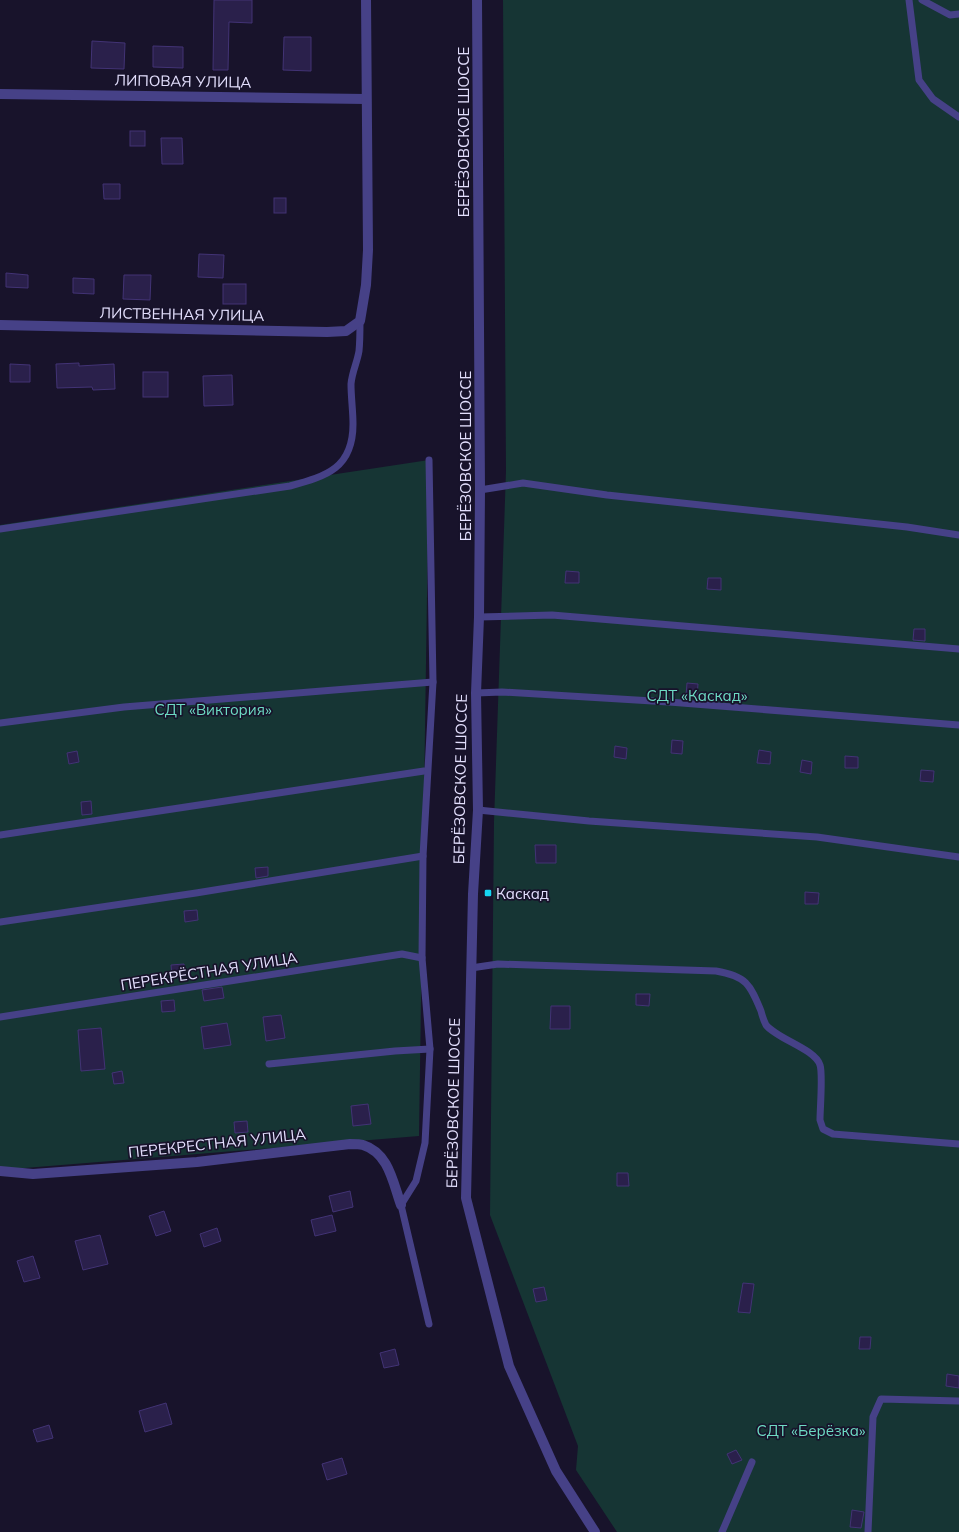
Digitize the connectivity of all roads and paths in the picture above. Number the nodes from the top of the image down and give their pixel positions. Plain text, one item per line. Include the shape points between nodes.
1 (366, 0) edge
2 (477, 0) edge
3 (908, 0) edge
4 (922, 0) edge
5 (959, 14) edge
6 (0, 94) edge
7 (366, 99) junction
8 (959, 117) edge
9 (360, 320) junction
10 (0, 325) edge
11 (429, 460) dead end
12 (480, 490) junction
13 (0, 529) edge
14 (959, 535) edge
15 (479, 617) junction
16 (959, 650) edge
17 (433, 682) junction
18 (476, 693) junction
19 (0, 723) edge
20 (959, 725) edge
21 (424, 771) dead end
22 (478, 810) junction
23 (0, 835) edge
24 (423, 856) junction
25 (959, 857) edge
26 (0, 922) edge
27 (422, 958) junction
28 (471, 968) junction
29 (0, 1017) edge
30 (430, 1049) junction
31 (269, 1064) dead end
32 (959, 1144) edge
33 (0, 1171) edge
34 (400, 1205) junction
35 (429, 1324) dead end
36 (959, 1401) edge
37 (752, 1462) dead end
38 (595, 1532) edge
39 (722, 1532) edge
40 (868, 1532) edge

1 - 7 street
2 - 12 street, БЕРЁЗОВСКОЕ ШОССЕ
3 - 8 lane via 919,80 933,99
4 - 5 lane via 950,15
6 - 7 street, ЛИПОВАЯ УЛИЦА
7 - 9 street via 368,250 366,286
9 - 10 street, ЛИСТВЕННАЯ УЛИЦА via 346,331 327,332
9 - 13 lane via 359,352 352,374 351,444 346,457 335,469 315,479 290,486
11 - 17 lane
12 - 14 lane via 523,483
12 - 15 street, БЕРЁЗОВСКОЕ ШОССЕ
15 - 16 lane via 552,615
15 - 18 street, БЕРЁЗОВСКОЕ ШОССЕ
17 - 19 lane via 124,707
17 - 24 lane
18 - 20 lane via 502,692 670,702
18 - 22 street, БЕРЁЗОВСКОЕ ШОССЕ
21 - 23 lane
22 - 25 lane via 589,821 817,837
22 - 28 street, БЕРЁЗОВСКОЕ ШОССЕ
24 - 26 lane
24 - 27 lane
27 - 29 lane, ПЕРЕКРЁСТНАЯ УЛИЦА via 402,954
27 - 30 lane
28 - 32 lane via 498,964 716,971 732,974 745,981 754,994 766,1025 813,1056 820,1064 820,1120 824,1129 833,1134
28 - 38 street, БЕРЁЗОВСКОЕ ШОССЕ via 466,1198 509,1366 556,1471
30 - 31 lane
30 - 34 lane via 425,1143 416,1181
33 - 34 street, ПЕРЕКРЕСТНАЯ УЛИЦА via 33,1174 198,1162 350,1144 363,1145 386,1163
34 - 35 lane
36 - 40 lane via 881,1399 873,1417
37 - 39 lane

